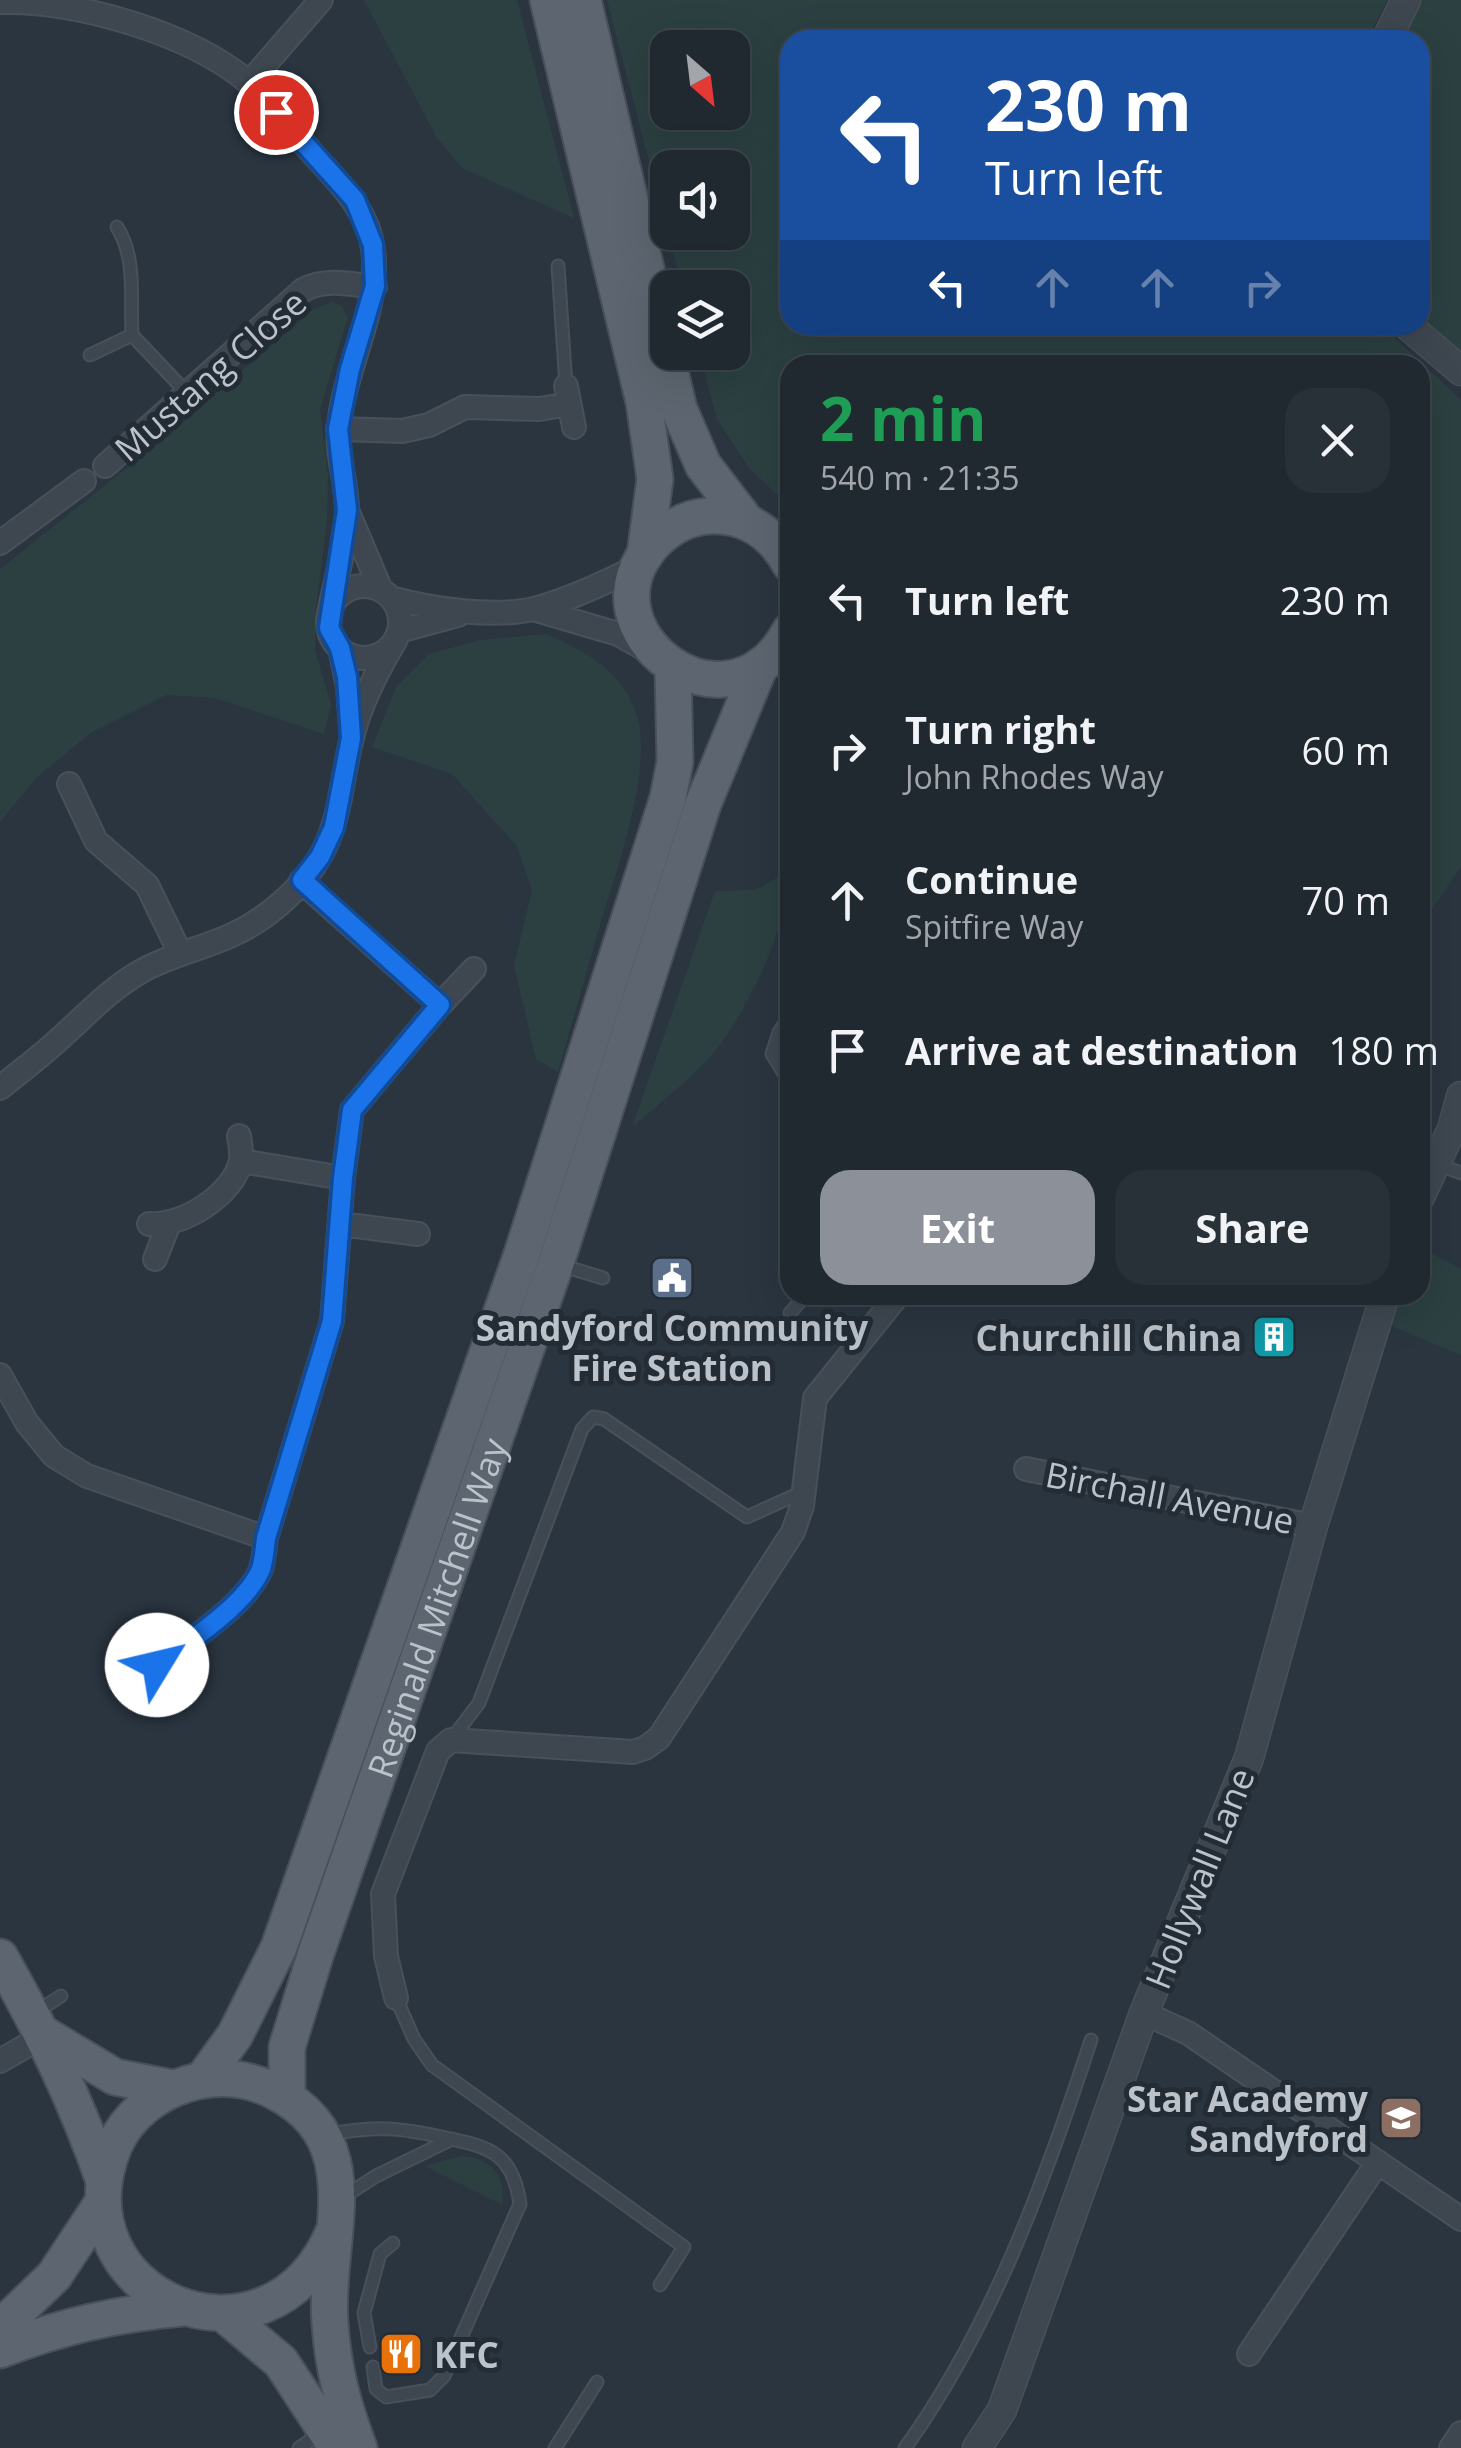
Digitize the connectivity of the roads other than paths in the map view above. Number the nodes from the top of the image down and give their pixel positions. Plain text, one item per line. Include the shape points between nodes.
1 (321, 0) edge
2 (548, 0) edge
3 (584, 0) edge
4 (1406, 0) edge
5 (0, 2) edge
6 (340, 16) dead end
7 (1391, 30) edge
8 (249, 83) junction
9 (117, 227) dead end
10 (558, 266) dead end
11 (375, 286) junction
12 (1420, 335) edge
13 (132, 336) junction
14 (90, 355) dead end
15 (1461, 371) edge
16 (188, 394) junction
17 (570, 406) joint
18 (338, 429) junction
19 (105, 466) dead end
20 (84, 482) dead end
21 (347, 510) junction
22 (746, 521) junction
23 (0, 543) edge
24 (780, 547) edge
25 (642, 561) junction
26 (386, 594) junction
27 (533, 609) junction
28 (476, 611) junction
29 (329, 614) junction
30 (397, 636) junction
31 (780, 647) edge
32 (340, 648) junction
33 (665, 662) junction
34 (351, 738) junction
35 (69, 784) dead end
36 (302, 880) junction
37 (180, 952) junction
38 (474, 969) dead end
39 (440, 1005) junction
40 (780, 1031) edge
41 (780, 1067) edge
42 (0, 1088) edge
43 (1461, 1096) edge
44 (239, 1136) dead end
45 (241, 1161) junction
46 (1448, 1168) edge
47 (343, 1178) junction
48 (1430, 1187) edge
49 (341, 1224) junction
50 (418, 1234) dead end
51 (154, 1258) dead end
52 (539, 1259) junction
53 (603, 1278) dead end
54 (797, 1305) edge
55 (890, 1305) edge
56 (1381, 1305) edge
57 (790, 1313) dead end
58 (0, 1375) edge
59 (1026, 1469) dead end
60 (803, 1492) junction
61 (1313, 1526) junction
62 (266, 1538) junction
63 (157, 1665) dead end
64 (451, 1740) junction
65 (0, 1957) edge
66 (396, 1998) joint
67 (1144, 2012) junction
68 (46, 2015) junction
69 (1092, 2040) dead end
70 (0, 2061) edge
71 (188, 2084) junction
72 (287, 2098) junction
73 (323, 2136) junction
74 (452, 2139) junction
75 (1378, 2162) junction
76 (103, 2192) junction
77 (336, 2216) junction
78 (1461, 2219) edge
79 (393, 2243) dead end
80 (660, 2285) dead end
81 (182, 2308) junction
82 (224, 2314) junction
83 (0, 2328) edge
84 (370, 2347) dead end
85 (0, 2350) edge
86 (1249, 2354) dead end
87 (373, 2367) dead end
88 (597, 2382) dead end
89 (1461, 2432) edge
90 (320, 2442) edge
91 (986, 2445) edge
92 (359, 2448) edge
93 (555, 2448) edge
94 (905, 2448) edge
95 (1451, 2448) edge

1 - 6 street
1 - 8 street
2 - 25 main road via 644,402 654,479
3 - 22 main road via 679,409 704,464
4 - 7 street
5 - 8 street via 56,4 137,24 177,38
8 - 11 street via 355,200 373,245
9 - 13 lane via 130,264
10 - 17 lane
11 - 16 street, Mustang Close via 333,282 303,290
11 - 18 street
12 - 15 street
13 - 14 lane
13 - 16 lane
16 - 19 street, Mustang Close
17 - 18 street via 465,407 402,431
18 - 21 street
20 - 23 street, Mustang Close
21 - 26 street
21 - 29 street
22 - 24 main road
22 - 25 main road via 714,516 683,522
25 - 27 street
25 - 33 main road via 633,598 636,620
26 - 28 street
26 - 29 street via 363,586 336,600
26 - 30 street via 399,612
27 - 28 street
27 - 33 street via 618,634
28 - 30 street
29 - 32 street
30 - 32 street via 376,656 352,656
30 - 34 street
31 - 33 main road via 742,675 716,680
31 - 52 main road, Reginald Mitchell Way via 702,804
32 - 34 street
33 - 52 main road, Reginald Mitchell Way via 676,762
34 - 36 street via 334,827
35 - 37 street via 96,840 148,884
36 - 37 street via 263,917
36 - 39 street
37 - 42 street via 96,1002
38 - 39 street
39 - 47 street via 352,1110
40 - 41 lane via 772,1054
43 - 46 street
44 - 45 street
45 - 47 street
45 - 51 street via 224,1194 159,1225
46 - 48 street
47 - 49 street
49 - 50 street
49 - 62 street via 332,1321
52 - 53 lane
52 - 71 main road, Reginald Mitchell Way via 279,1947 235,2035
52 - 72 main road, Reginald Mitchell Way via 404,1707 287,2048
54 - 57 lane
55 - 60 street via 815,1398
56 - 61 street, Hollywall Lane
58 - 62 street via 54,1456 87,1476
59 - 61 street, Birchall Avenue
60 - 64 street via 793,1532 658,1738 645,1748
60 - 64 lane via 747,1517 594,1417 582,1429 479,1703
61 - 67 street, Hollywall Lane via 1249,1758
62 - 63 street via 260,1570 242,1596
64 - 66 street via 425,1779 383,1894
65 - 68 main road
66 - 80 lane via 432,2066 684,2247
67 - 75 street via 1188,2033
67 - 91 street, Hollywall Lane
68 - 70 street
68 - 71 main road via 115,2077
68 - 76 main road
69 - 94 lane via 1049,2169 1008,2259 934,2408
71 - 72 main road via 242,2079
71 - 76 main road via 130,2121 115,2144
72 - 73 main road
73 - 74 lane via 376,2126
73 - 77 main road via 338,2174
74 - 77 lane via 385,2171
74 - 87 lane via 477,2143 506,2164 520,2204 444,2376 430,2390 386,2398 376,2389
75 - 78 street
75 - 86 street
76 - 81 main road via 118,2254 154,2293
76 - 83 main road via 54,2276
77 - 82 main road via 314,2269 286,2294
77 - 92 main road via 329,2320 339,2395
79 - 84 lane via 380,2254 364,2313
81 - 82 main road
81 - 85 main road via 119,2314
82 - 90 main road via 281,2362
88 - 93 lane
89 - 95 street

